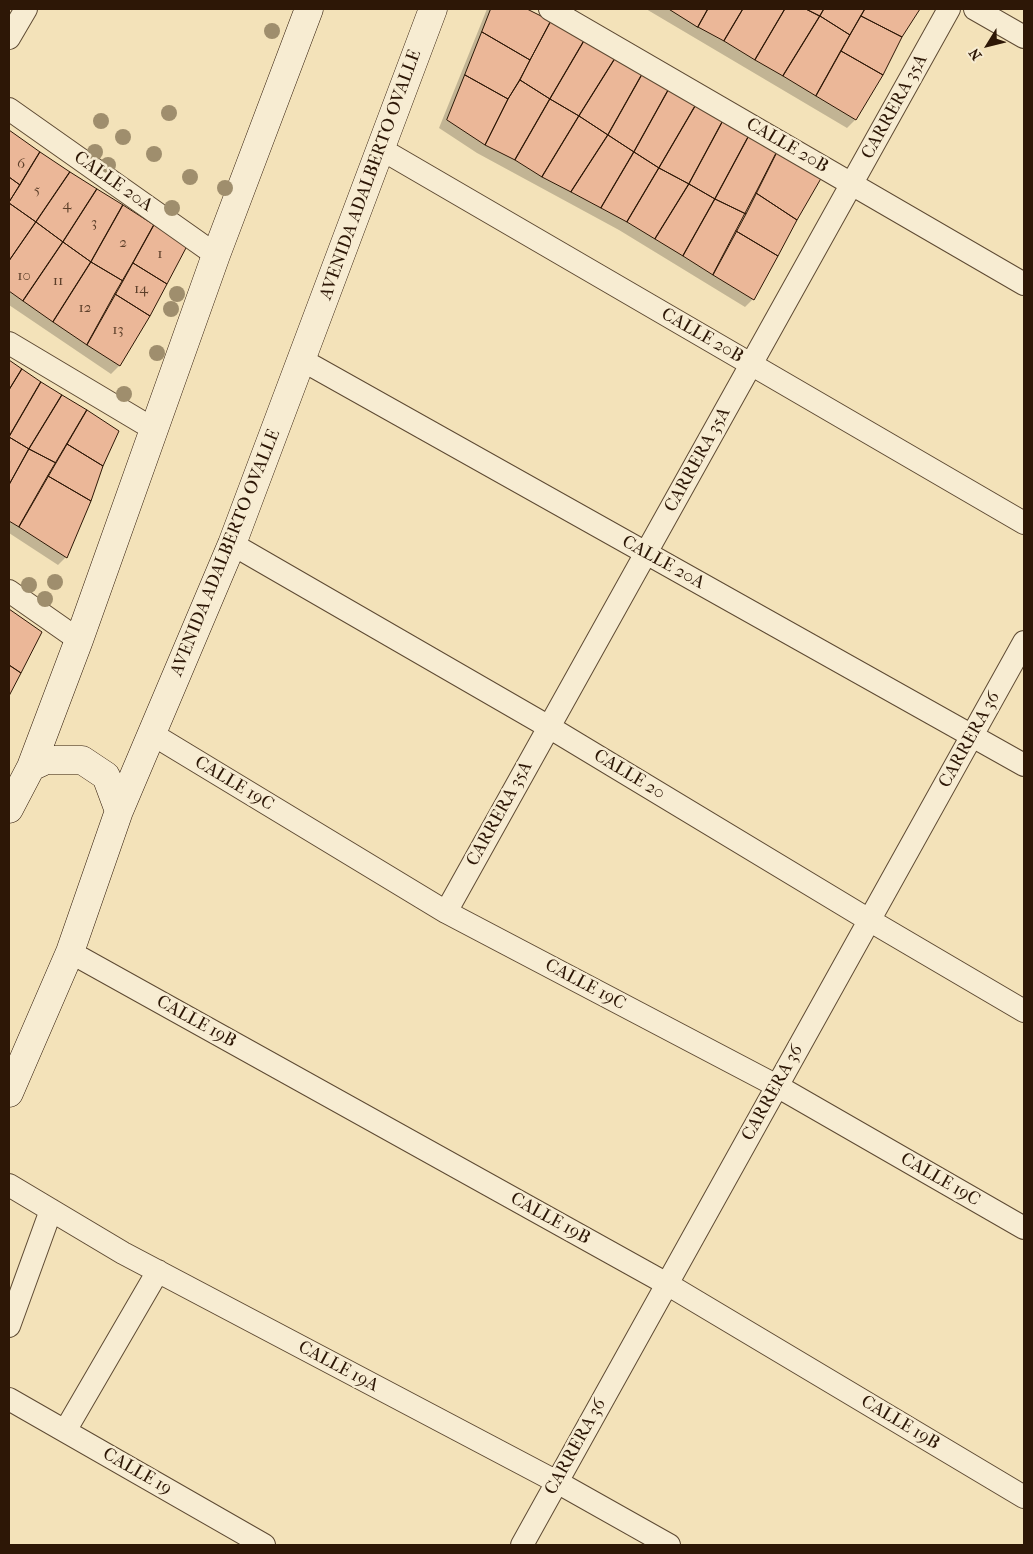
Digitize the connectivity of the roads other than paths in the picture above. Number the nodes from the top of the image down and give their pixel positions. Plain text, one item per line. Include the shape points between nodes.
1 (26, 9) edge
2 (309, 9) edge
3 (433, 9) edge
4 (550, 9) edge
5 (949, 9) edge
6 (975, 9) edge
7 (1024, 37) edge
8 (9, 38) edge
9 (9, 109) edge
10 (381, 149) junction
11 (852, 184) junction
12 (216, 255) junction
13 (1024, 284) edge
14 (9, 343) edge
15 (302, 360) junction
16 (751, 365) junction
17 (155, 430) junction
18 (1024, 524) edge
19 (232, 544) junction
20 (646, 553) junction
21 (9, 591) edge
22 (79, 640) junction
23 (1024, 642) edge
24 (549, 727) junction
25 (152, 734) junction
26 (972, 736) junction
27 (39, 764) junction
28 (1024, 765) edge
29 (10, 804) edge
30 (119, 811) junction
31 (446, 912) junction
32 (869, 920) junction
33 (70, 952) junction
34 (1024, 1010) edge
35 (777, 1086) junction
36 (9, 1093) edge
37 (9, 1185) edge
38 (51, 1210) junction
39 (1024, 1228) edge
40 (158, 1271) junction
41 (667, 1284) junction
42 (9, 1326) edge
43 (9, 1399) edge
44 (65, 1431) junction
45 (557, 1482) junction
46 (1024, 1497) edge
47 (264, 1545) edge
48 (522, 1545) edge
49 (669, 1545) edge

1 - 8 street
2 - 12 street
3 - 10 street, AVENIDA ADALBERTO OVALLE
4 - 11 street, CALLE 20B
5 - 11 street, CARRERA 35A
6 - 7 street
9 - 12 street, CALLE 20A
10 - 15 street, AVENIDA ADALBERTO OVALLE
10 - 16 street, CALLE 20B
11 - 13 street, CALLE 20B
11 - 16 street, CARRERA 35A
12 - 17 street
14 - 17 street
15 - 19 street, AVENIDA ADALBERTO OVALLE
15 - 20 street, CALLE 20A
16 - 18 street, CALLE 20B
16 - 20 street, CARRERA 35A
17 - 22 street
19 - 24 street, CALLE 20
19 - 25 street, AVENIDA ADALBERTO OVALLE
20 - 24 street, CARRERA 35A
20 - 26 street, CALLE 20A
21 - 22 street
22 - 27 street
23 - 26 street, CARRERA 36
24 - 31 street, CARRERA 35A
24 - 32 street, CALLE 20
25 - 30 street, AVENIDA ADALBERTO OVALLE
25 - 31 street, CALLE 19C
26 - 28 street, CALLE 20A
26 - 32 street, CARRERA 36
27 - 29 street
27 - 30 street via 82,760 106,776
30 - 33 street, AVENIDA ADALBERTO OVALLE
31 - 35 street, CALLE 19C
32 - 34 street, CALLE 20
32 - 35 street, CARRERA 36
33 - 36 street, AVENIDA ADALBERTO OVALLE
33 - 41 street, CALLE 19B
35 - 39 street, CALLE 19C
35 - 41 street, CARRERA 36
37 - 38 street, CALLE 19A
38 - 40 street, CALLE 19A
38 - 42 street
40 - 44 street
40 - 45 street, CALLE 19A
41 - 45 street, CARRERA 36
41 - 46 street, CALLE 19B
43 - 44 street, CALLE 19
44 - 47 street, CALLE 19
45 - 48 street, CARRERA 36
45 - 49 street, CALLE 19A

